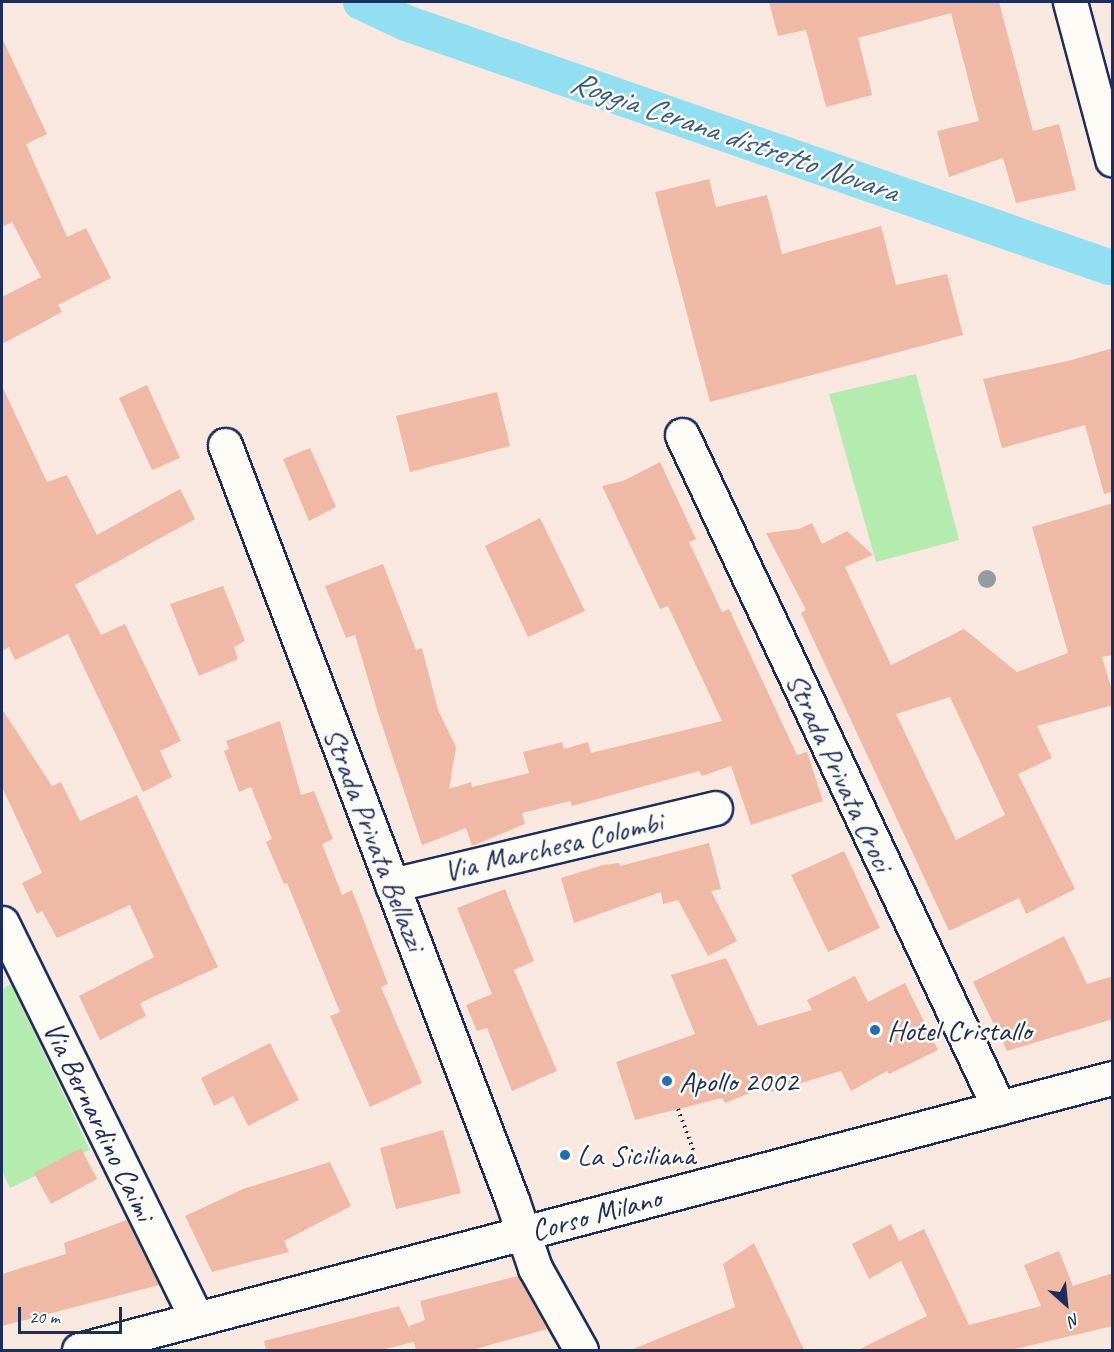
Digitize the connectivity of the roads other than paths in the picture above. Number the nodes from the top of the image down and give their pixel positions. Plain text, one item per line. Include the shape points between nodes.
1 (1070, 2) edge
2 (1113, 159) edge
3 (682, 435) dead end
4 (225, 445) dead end
5 (715, 808) dead end
6 (392, 885) junction
7 (2, 923) edge
8 (1113, 1078) edge
9 (999, 1108) junction
10 (524, 1233) junction
11 (197, 1319) junction
12 (79, 1350) edge
13 (581, 1350) edge

1 - 2 street
3 - 9 street, Strada Privata Croci
4 - 6 street, Strada Privata Bellazzi
5 - 6 street, Via Marchesa Colombi
6 - 10 street, Strada Privata Bellazzi
7 - 11 street, Via Bernardino Caimi
8 - 9 street, Corso Milano
9 - 10 street, Corso Milano
10 - 11 street, Corso Milano
10 - 13 street, Strada Privata Bellazzi via 535,1268
11 - 12 street, Corso Milano

